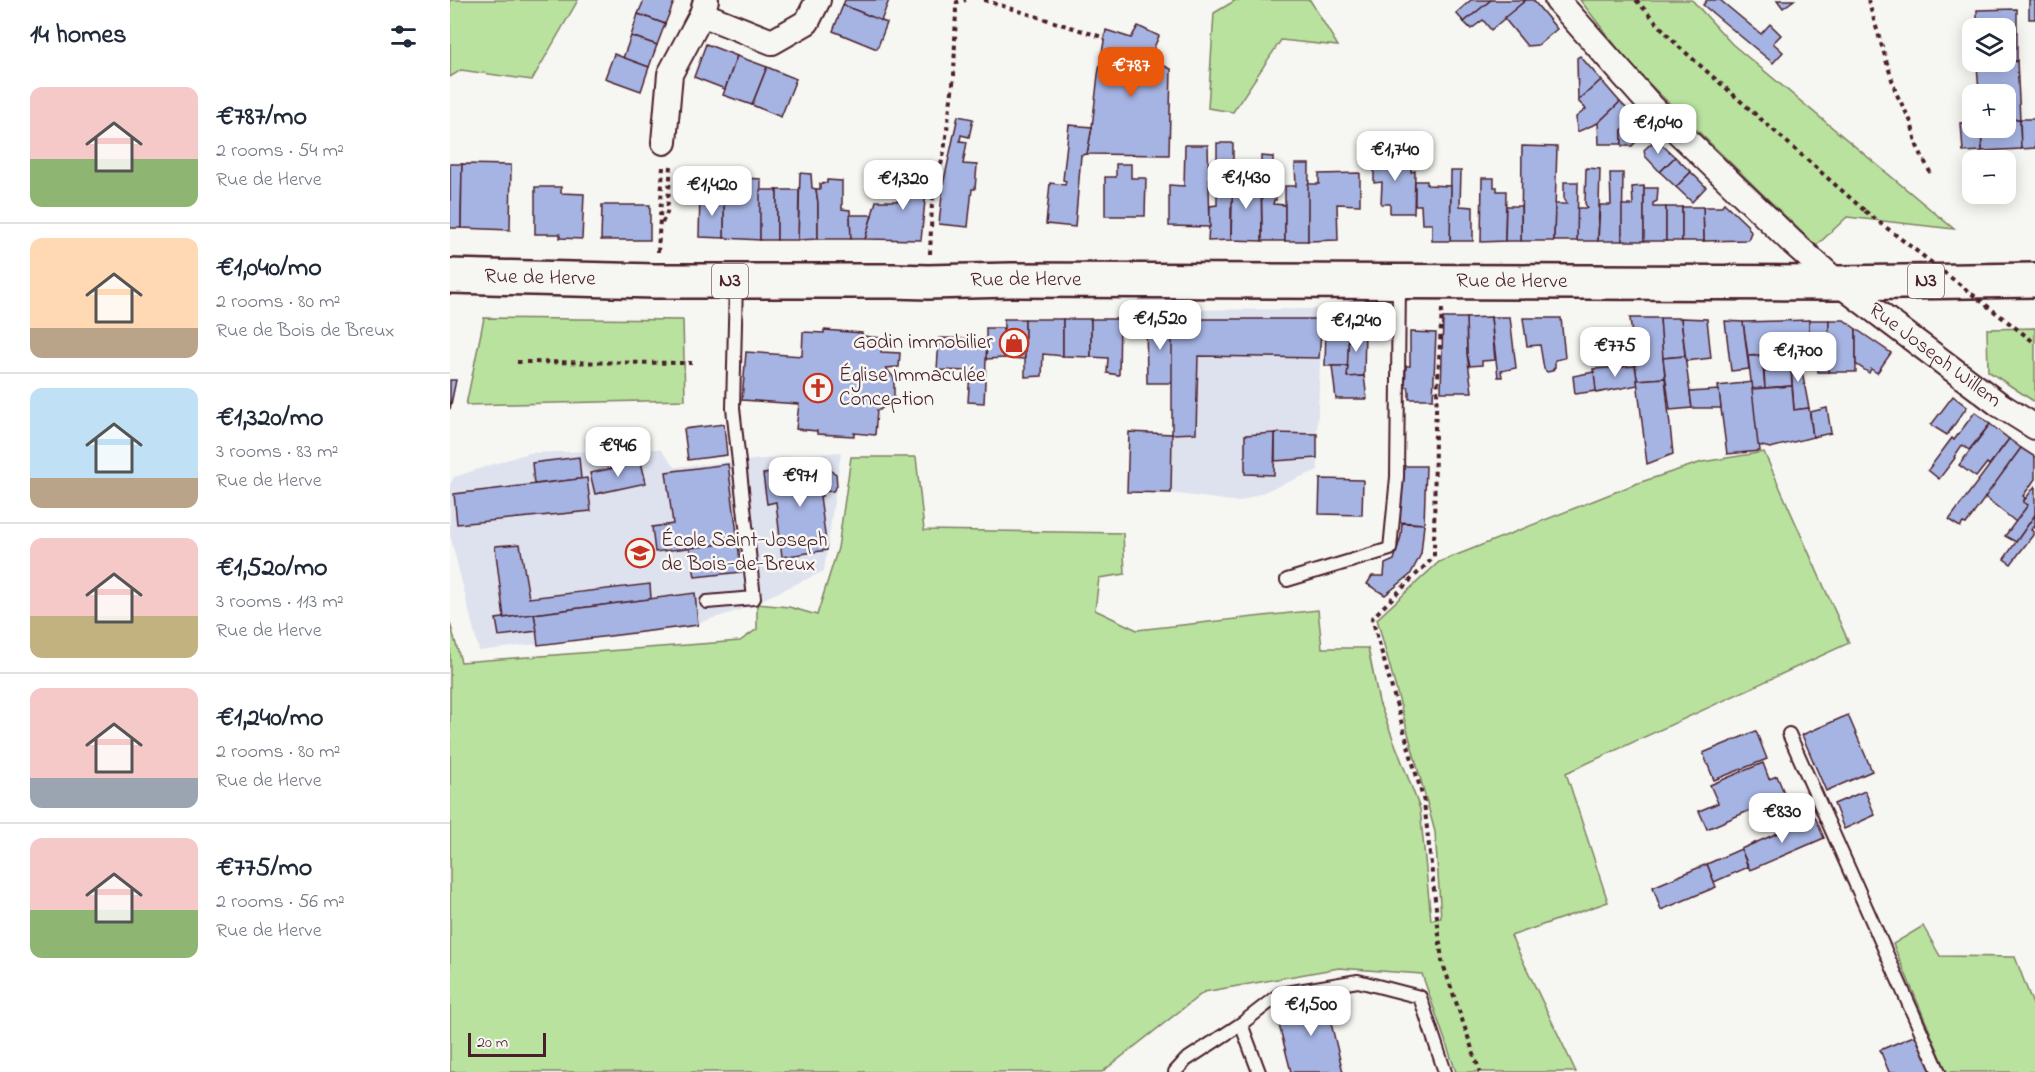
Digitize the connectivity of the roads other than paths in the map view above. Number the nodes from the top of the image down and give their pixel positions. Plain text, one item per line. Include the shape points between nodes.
1 (818, 0) edge
2 (1557, 0) edge
3 (704, 7) edge
4 (664, 142) road end
5 (450, 276) edge
6 (2035, 280) edge
7 (736, 281) junction
8 (1399, 281) junction
9 (1838, 283) junction
10 (2035, 426) edge
11 (1287, 580) dead end
12 (707, 602) dead end
13 (1789, 734) dead end
14 (1241, 1024) junction
15 (1174, 1072) edge
16 (1259, 1072) edge
17 (1445, 1072) edge
18 (1938, 1072) edge

1 - 3 street via 807,22 772,42
2 - 9 street, Rue Joseph Willem via 1652,107
3 - 4 street via 670,74
5 - 7 main road, Rue de Herve / N3
6 - 9 main road, Rue de Herve / N3
7 - 8 main road, Rue de Herve / N3
7 - 12 lane via 733,408 754,598
8 - 9 main road, Rue de Herve / N3
8 - 11 lane via 1397,477 1390,549
9 - 10 street, Rue Joseph Willem via 2000,405
13 - 18 lane
14 - 15 lane
14 - 16 lane
14 - 17 lane via 1280,994 1358,981 1420,997

